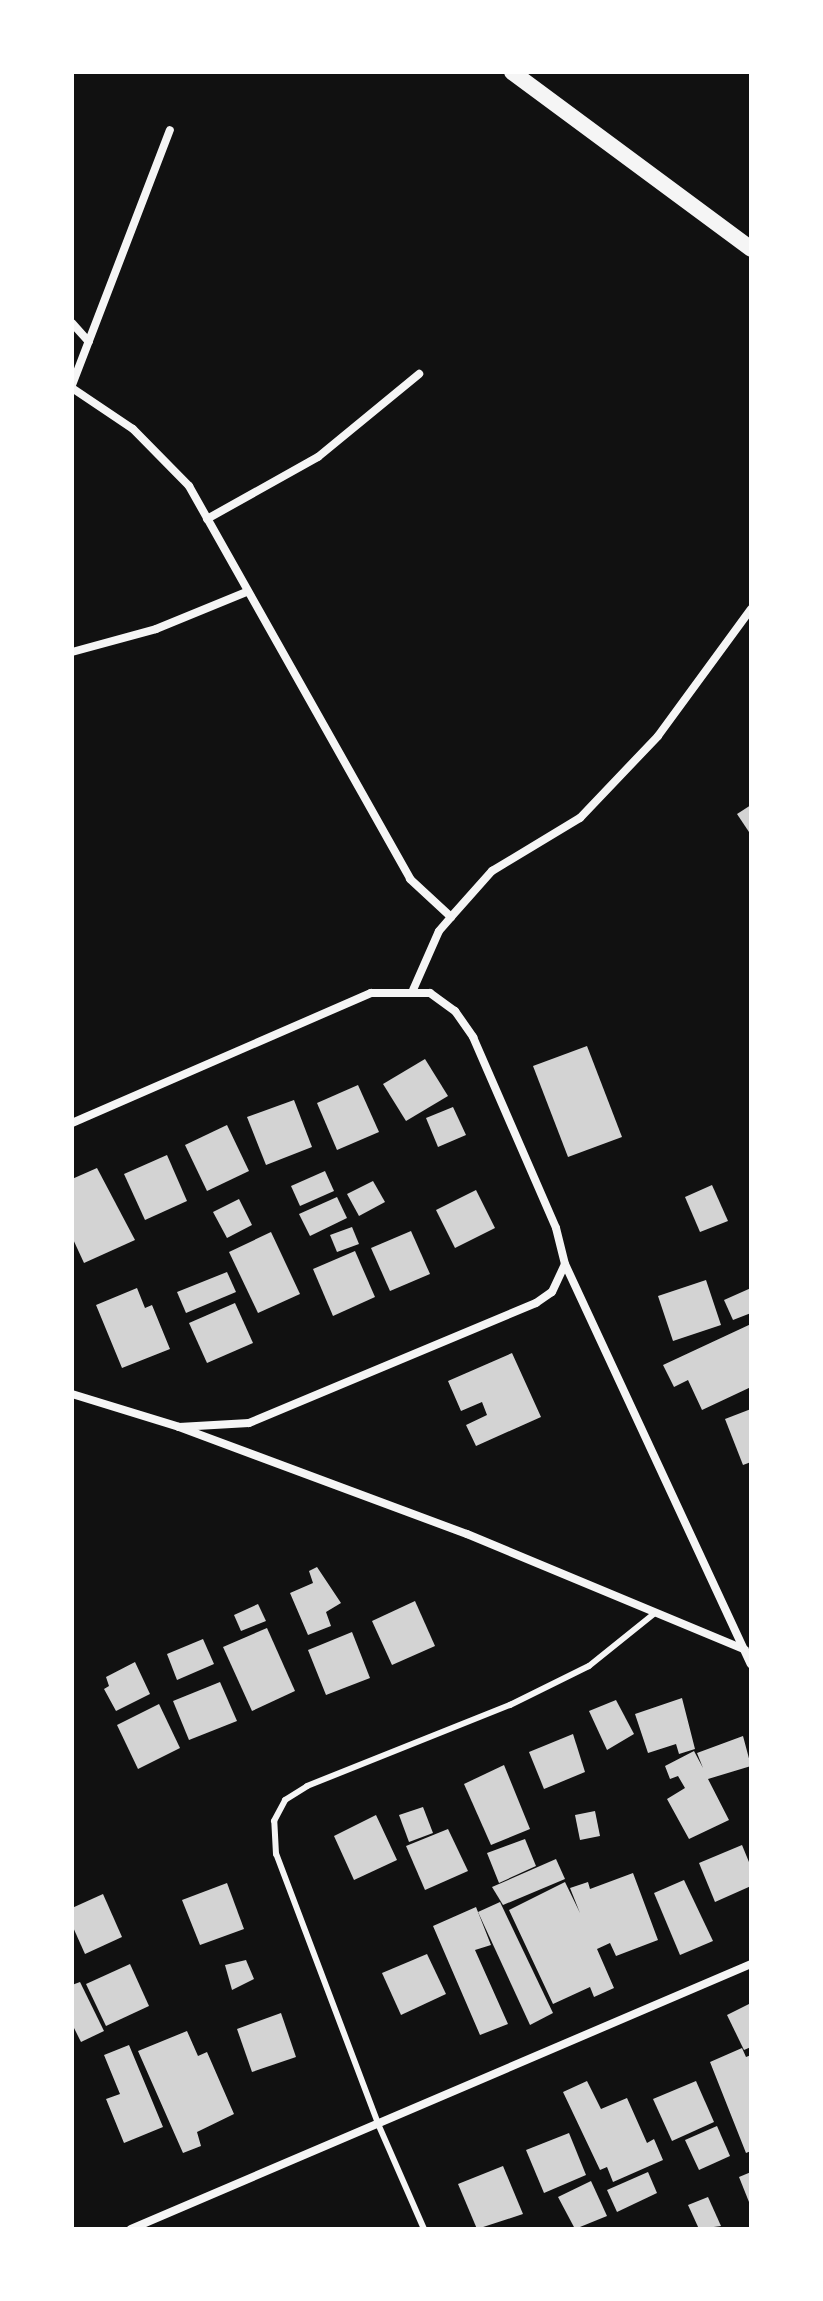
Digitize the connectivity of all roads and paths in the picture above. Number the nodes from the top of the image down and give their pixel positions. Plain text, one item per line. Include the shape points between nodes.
1 (512, 72) edge
2 (170, 130) dead end
3 (751, 249) edge
4 (72, 323) edge
5 (89, 342) junction
6 (419, 374) dead end
7 (72, 386) edge
8 (207, 519) junction
9 (246, 592) junction
10 (751, 609) edge
11 (72, 652) edge
12 (451, 917) junction
13 (413, 990) junction
14 (72, 1123) edge
15 (565, 1264) junction
16 (72, 1394) edge
17 (179, 1427) junction
18 (655, 1613) junction
19 (748, 1652) edge
20 (751, 1664) edge
21 (751, 1964) edge
22 (379, 2126) junction
23 (131, 2229) edge
24 (424, 2229) edge

1 - 3 main road
2 - 5 street
4 - 5 street
5 - 7 street
6 - 8 street via 318,457
7 - 8 street via 133,429 189,486
8 - 9 street
9 - 11 street via 156,629
9 - 12 street via 410,879
10 - 12 street via 658,736 580,818 492,871
12 - 13 street via 439,931
13 - 14 street via 371,993
13 - 15 street via 443,1002 468,1029 556,1228
15 - 17 street via 557,1286 536,1303 281,1413 229,1427
15 - 19 street
16 - 17 street
17 - 18 street via 467,1534
18 - 19 street
18 - 22 lane via 589,1666 285,1800 274,1821 276,1854
19 - 20 street
21 - 22 street
22 - 23 street
22 - 24 lane

